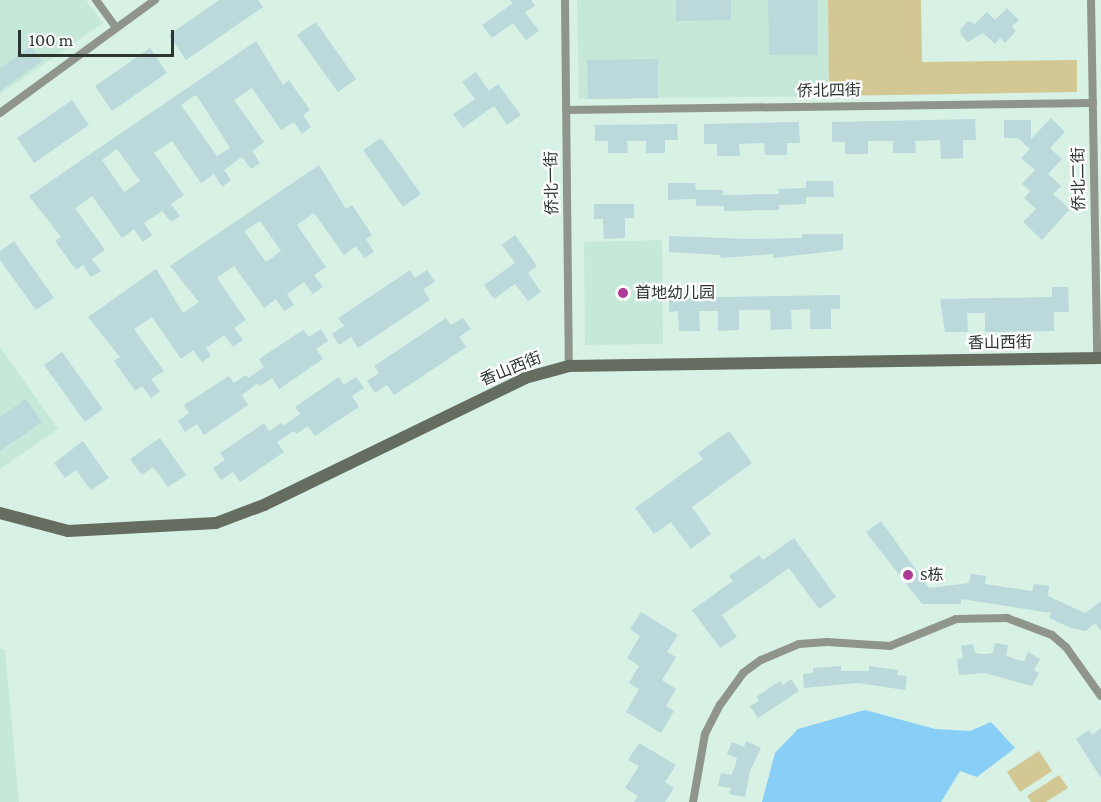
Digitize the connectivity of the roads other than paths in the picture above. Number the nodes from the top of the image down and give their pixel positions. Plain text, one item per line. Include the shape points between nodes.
1 (96, 0) edge
2 (155, 0) edge
3 (565, 0) edge
4 (1091, 0) edge
5 (116, 28) junction
6 (1093, 103) junction
7 (566, 110) junction
8 (0, 112) edge
9 (1099, 358) edge
10 (569, 366) junction
11 (0, 513) edge
12 (1101, 696) edge
13 (693, 802) edge

1 - 5 street
2 - 5 street
3 - 7 street, 侨北一街
4 - 6 street, 侨北二街
5 - 8 street
6 - 7 street, 侨北四街
6 - 9 street, 侨北二街
7 - 10 street, 侨北一街
9 - 10 street, 香山西街
10 - 11 street, 香山西街 via 525,378 256,509 216,522 68,531
12 - 13 street via 1059,641 1032,625 1007,618 956,619 890,646 800,644 752,666 720,705 705,734

